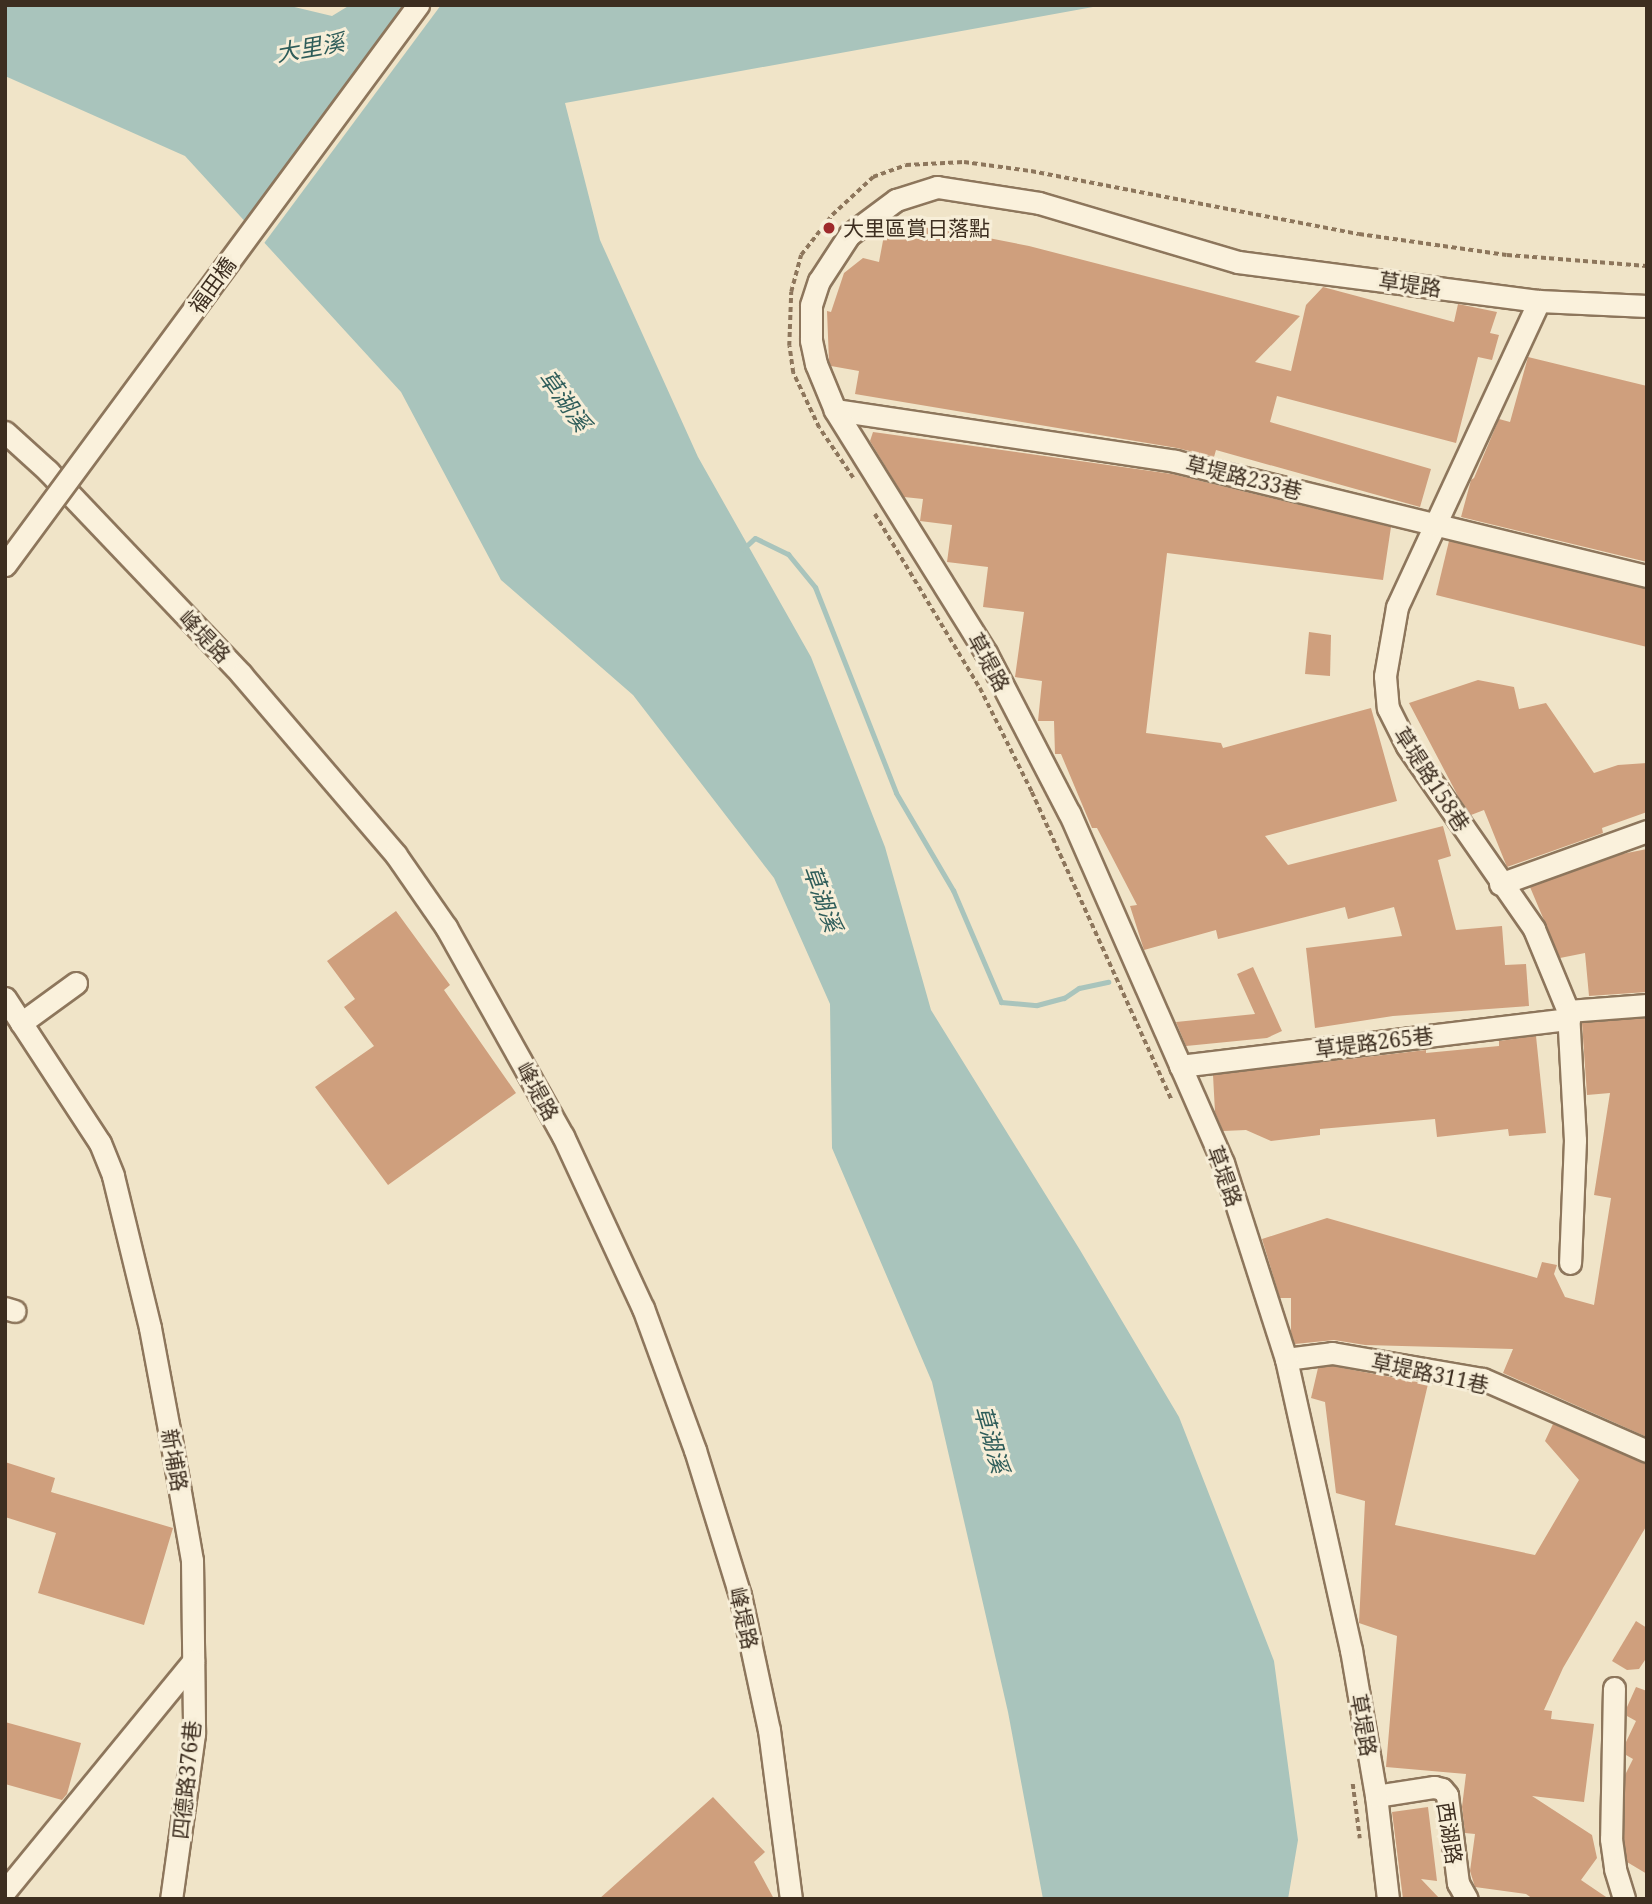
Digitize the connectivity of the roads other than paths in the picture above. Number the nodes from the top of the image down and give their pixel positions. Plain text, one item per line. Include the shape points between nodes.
1 (418, 5) edge
2 (1539, 301) junction
3 (1647, 306) edge
4 (835, 410) junction
5 (5, 432) edge
6 (1436, 524) junction
7 (5, 565) edge
8 (1647, 576) edge
9 (1647, 831) edge
10 (1500, 884) junction
11 (76, 983) dead end
12 (5, 998) edge
13 (1647, 1006) edge
14 (1568, 1015) junction
15 (14, 1023) edge
16 (1180, 1066) junction
17 (1570, 1263) dead end
18 (1286, 1359) junction
19 (1647, 1451) edge
20 (193, 1661) junction
21 (1614, 1688) dead end
22 (1376, 1796) junction
23 (5, 1891) edge
24 (171, 1899) edge
25 (792, 1899) edge
26 (1388, 1899) edge
27 (1467, 1899) edge
28 (1624, 1899) edge

1 - 7 street, 福田橋, bridge
2 - 3 street, 草堤路
2 - 4 street, 草堤路 via 1238,262 1038,203 937,187 895,200 868,218 849,235 819,281 811,305 811,340
2 - 6 street, 草堤路158巷
4 - 6 street, 草堤路233巷 via 1175,461
4 - 16 street, 草堤路 via 986,653 1069,813
5 - 25 street, 峰堤路 via 48,471 241,674 396,855 446,927 568,1145 643,1308 695,1450 740,1595 769,1730
6 - 8 street, 草堤路233巷
6 - 10 street, 草堤路158巷 via 1397,607 1385,676 1388,708 1407,746
9 - 10 street
10 - 14 street, 草堤路158巷 via 1534,929
11 - 15 street
12 - 15 street, 新埔路
13 - 14 street, 草堤路265巷
14 - 16 street, 草堤路265巷
14 - 17 street, 草堤路158巷 via 1575,1140
15 - 20 street, 新埔路 via 100,1143 113,1176 150,1328 192,1560
16 - 18 street, 草堤路 via 1223,1163
18 - 19 street, 草堤路311巷 via 1332,1353 1483,1379
18 - 22 street, 草堤路 via 1351,1650
20 - 23 street
20 - 24 street, 四德路376巷 via 194,1734
21 - 28 street via 1611,1839
22 - 26 street, 草堤路
22 - 27 street, 西湖路 via 1442,1789 1447,1795 1458,1884

